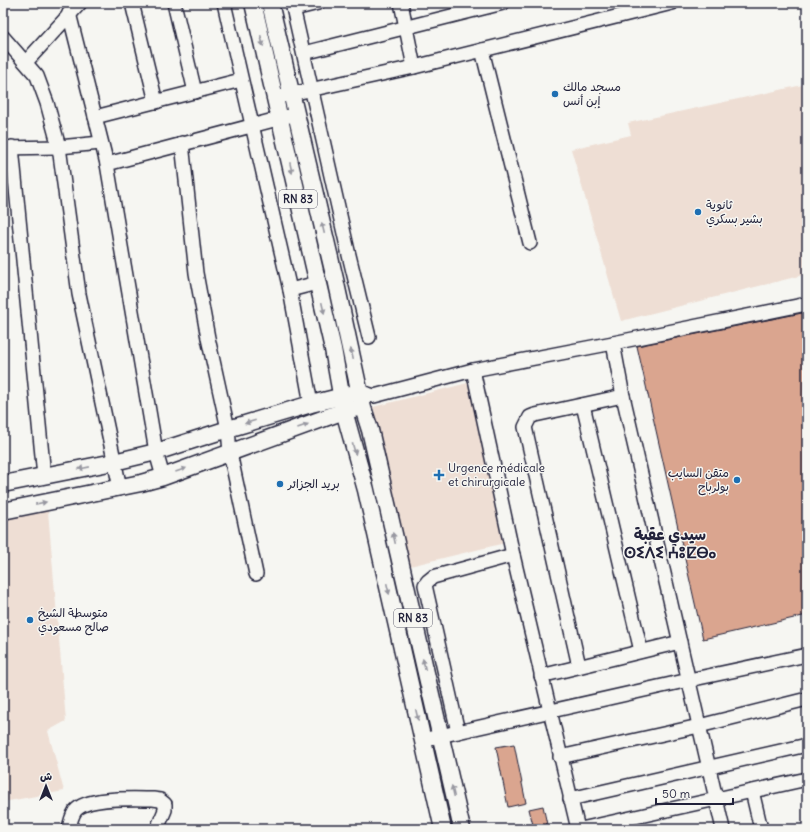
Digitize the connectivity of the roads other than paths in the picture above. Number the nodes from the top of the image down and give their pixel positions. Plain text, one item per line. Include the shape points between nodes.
1 (80, 3) edge
2 (132, 3) edge
3 (174, 3) edge
4 (224, 3) edge
5 (253, 3) edge
6 (270, 3) edge
7 (318, 3) edge
8 (401, 3) edge
9 (503, 3) edge
10 (672, 3) edge
11 (293, 6) edge
12 (69, 13) junction
13 (407, 28) junction
14 (3, 37) edge
15 (482, 50) junction
16 (304, 53) junction
17 (26, 62) junction
18 (414, 66) junction
19 (241, 80) junction
20 (312, 89) junction
21 (194, 92) junction
22 (291, 93) junction
23 (275, 98) junction
24 (156, 102) junction
25 (297, 114) junction
26 (95, 117) junction
27 (281, 118) junction
28 (252, 126) junction
29 (101, 143) junction
30 (182, 143) junction
31 (8, 147) edge
32 (59, 147) junction
33 (107, 164) junction
34 (530, 243) dead end
35 (348, 251) junction
36 (330, 255) junction
37 (317, 283) junction
38 (290, 290) junction
39 (807, 304) edge
40 (369, 337) dead end
41 (613, 343) junction
42 (473, 370) junction
43 (623, 396) junction
44 (366, 399) junction
45 (342, 403) junction
46 (311, 404) junction
47 (583, 405) junction
48 (228, 429) junction
49 (156, 452) junction
50 (230, 453) junction
51 (114, 462) junction
52 (44, 476) junction
53 (164, 477) junction
54 (3, 484) edge
55 (382, 486) junction
56 (120, 488) junction
57 (366, 490) junction
58 (3, 511) edge
59 (513, 554) junction
60 (256, 574) dead end
61 (680, 642) junction
62 (641, 651) junction
63 (807, 655) edge
64 (579, 666) junction
65 (541, 676) junction
66 (689, 680) junction
67 (807, 699) edge
68 (549, 712) junction
69 (699, 726) junction
70 (458, 732) junction
71 (440, 737) junction
72 (422, 740) junction
73 (807, 745) edge
74 (560, 757) junction
75 (709, 767) junction
76 (807, 779) edge
77 (752, 791) junction
78 (716, 798) junction
79 (570, 799) junction
80 (69, 829) edge
81 (157, 829) edge
82 (443, 829) edge
83 (462, 829) edge
84 (578, 829) edge
85 (581, 829) edge
86 (723, 829) edge
87 (761, 829) edge

1 - 12 street
2 - 24 street
3 - 21 street
4 - 19 street
5 -> 23 main road, RN 83
6 - 22 main road, RN 83
7 - 11 street
8 - 13 street
9 - 13 street
10 - 15 street
11 - 16 street
12 - 17 street
12 - 26 street
13 - 16 street
13 - 18 street
14 - 17 street
15 - 18 street
15 - 34 street
16 - 20 street
17 - 32 street via 37,76
18 - 20 street
19 - 21 street
19 - 28 street
20 - 22 street
20 - 35 street
21 - 24 street
22 - 23 street
22 - 25 main road, RN 83
23 - 27 main road, RN 83
24 - 26 street
25 - 27 street
36 -> 25 main road, RN 83
26 - 29 street
27 - 28 street
27 -> 37 main road, RN 83
28 - 30 street
28 - 38 street
29 - 32 street
29 - 33 street
30 - 33 street
30 - 48 street via 196,273
31 - 32 street
31 - 52 street
32 - 51 street via 79,294
33 - 49 street
35 - 36 street
35 - 40 street
44 -> 36 main road, RN 83
37 - 38 street
37 -> 45 main road, RN 83
38 - 46 street
39 - 41 street
41 - 42 street
41 - 43 street
42 - 44 street
42 - 59 street
43 - 47 street
43 - 61 street
44 - 45 main road
44 - 55 main road, RN 83
45 - 46 main road
50 -> 45 main road
45 -> 57 main road, RN 83
46 -> 48 main road
47 - 62 street
47 - 64 street via 535,415 530,417 525,427
48 - 49 main road
48 - 50 street
49 - 51 main road
49 - 53 street
53 -> 50 main road
50 - 60 street
51 -> 52 main road
51 - 56 street
52 - 54 main road
53 - 56 main road
55 - 57 main road
71 -> 55 main road, RN 83
58 -> 56 main road
57 -> 72 main road, RN 83
59 - 65 street
59 - 70 street via 433,577 425,585
61 - 62 street
61 - 66 street
62 - 64 street
63 - 66 street
64 - 65 street
65 - 68 street
66 - 68 street
66 - 69 street
67 - 69 street
68 - 70 street
68 - 74 street
69 - 74 street
69 - 75 street
70 - 71 street
71 - 72 street
83 -> 71 main road, RN 83
72 - 82 main road, RN 83
73 - 75 street
74 - 79 street
75 - 78 street
75 - 79 street
76 - 77 street
77 - 78 street
77 - 87 street
78 - 85 street
78 - 86 street
79 - 84 street
80 - 81 street via 76,811 83,805 100,801 153,798 165,804

